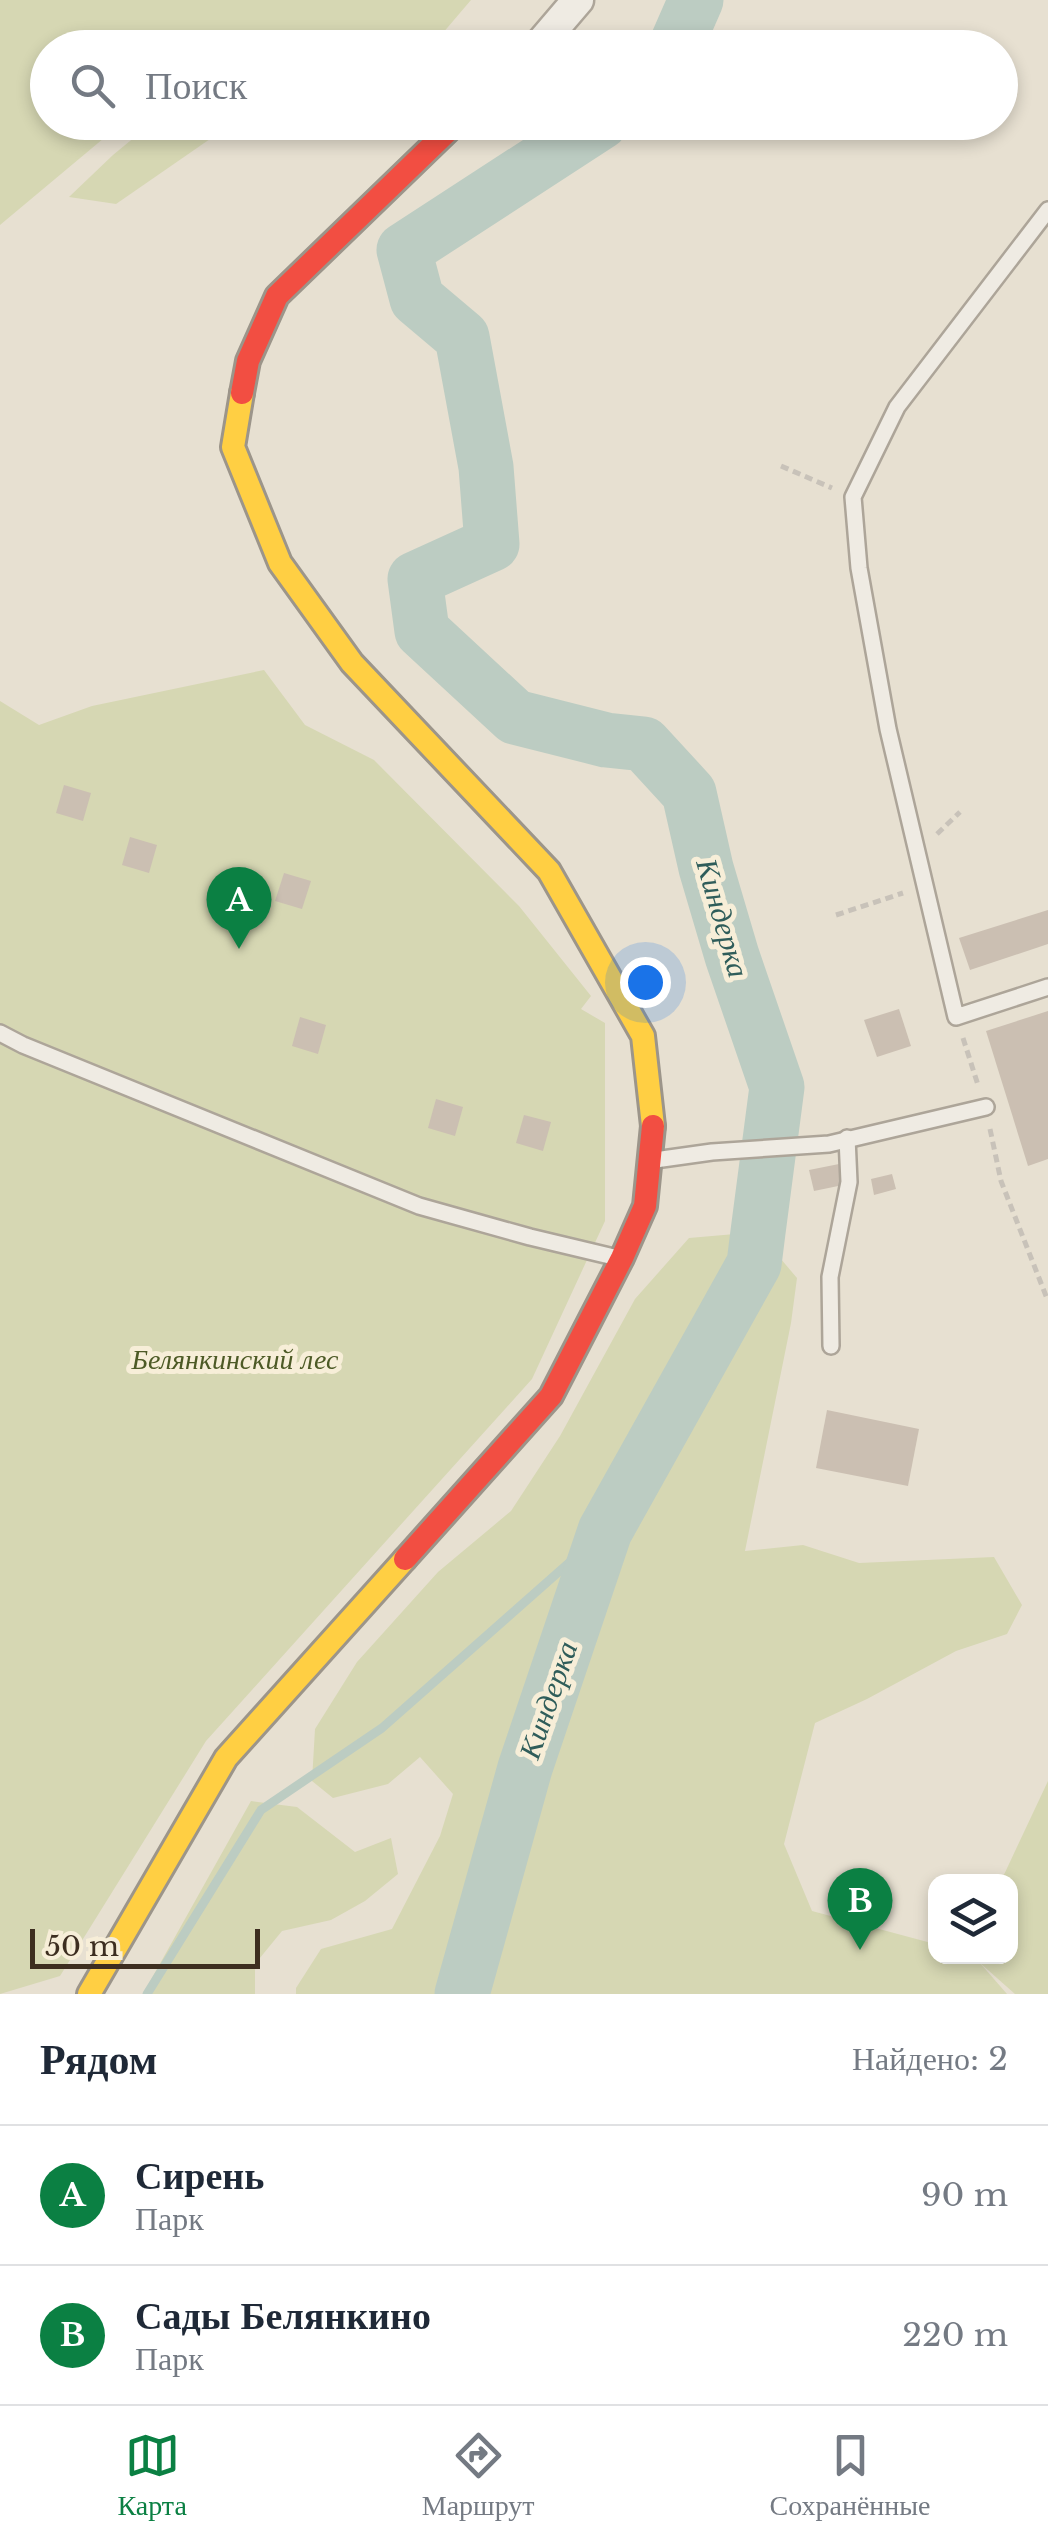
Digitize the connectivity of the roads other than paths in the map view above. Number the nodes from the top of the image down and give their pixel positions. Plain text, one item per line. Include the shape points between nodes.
1 (578, 0) edge
2 (553, 30) edge
3 (439, 140) edge
4 (1048, 210) edge
5 (1048, 987) edge
6 (0, 1034) edge
7 (986, 1107) road end
8 (847, 1138) junction
9 (650, 1161) junction
10 (622, 1258) junction
11 (831, 1346) dead end
12 (89, 1994) edge

1 - 2 street
3 - 9 street via 277,296 248,361 233,447 280,563 352,663 550,870 643,1036 654,1131
4 - 5 lane via 897,407 853,497 888,730 956,1016
6 - 10 lane via 419,1206
7 - 8 lane
8 - 9 lane
8 - 11 lane via 850,1182 830,1277
9 - 10 street via 644,1206
10 - 12 street via 551,1396 226,1758

